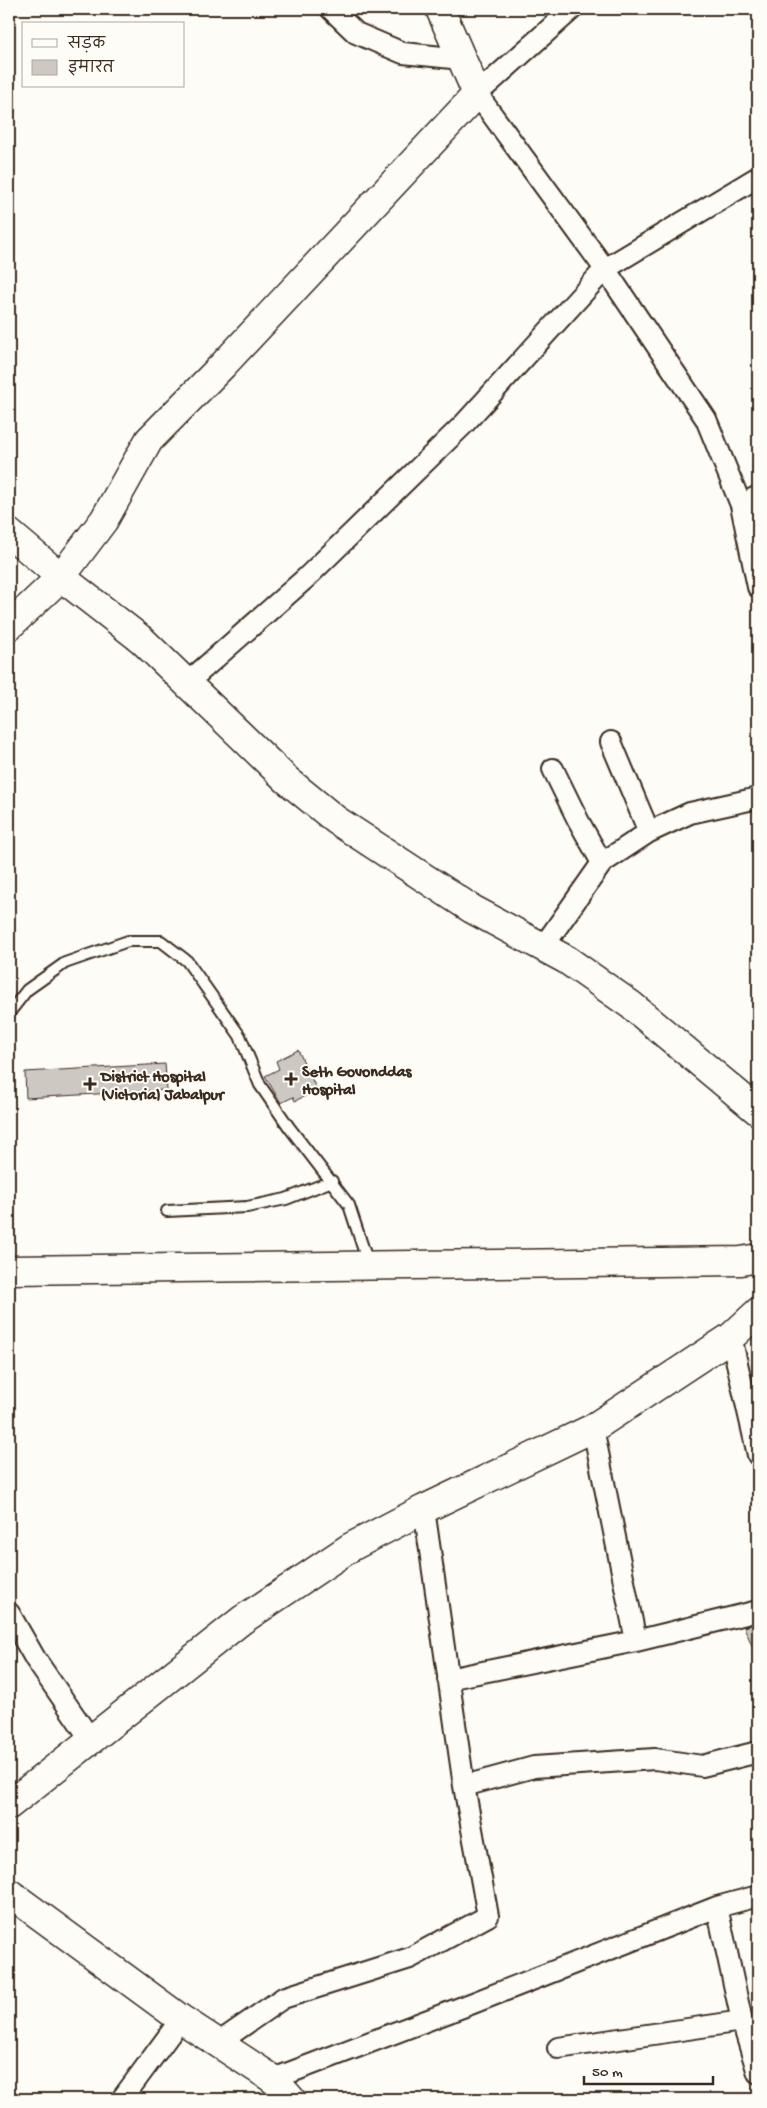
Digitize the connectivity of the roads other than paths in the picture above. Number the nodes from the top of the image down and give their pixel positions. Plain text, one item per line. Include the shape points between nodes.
1 (331, 9) edge
2 (440, 9) edge
3 (572, 9) edge
4 (462, 59) junction
5 (477, 94) junction
6 (758, 177) edge
7 (605, 269) junction
8 (750, 501) edge
9 (9, 533) edge
10 (755, 557) edge
11 (61, 577) junction
12 (758, 587) edge
13 (9, 626) edge
14 (187, 683) junction
15 (611, 742) dead end
16 (553, 769) dead end
17 (758, 798) edge
18 (649, 832) junction
19 (602, 863) junction
20 (543, 947) junction
21 (9, 1013) edge
22 (758, 1111) edge
23 (332, 1181) junction
24 (167, 1211) dead end
25 (753, 1263) edge
26 (369, 1267) junction
27 (9, 1270) edge
28 (758, 1312) edge
29 (731, 1337) junction
30 (593, 1428) junction
31 (758, 1455) edge
32 (424, 1509) junction
33 (758, 1611) edge
34 (9, 1613) edge
35 (636, 1641) junction
36 (448, 1679) junction
37 (91, 1740) junction
38 (758, 1752) edge
39 (464, 1786) junction
40 (9, 1805) edge
41 (9, 1893) edge
42 (758, 1896) edge
43 (718, 1907) junction
44 (181, 2019) junction
45 (742, 2021) junction
46 (218, 2043) junction
47 (558, 2048) dead end
48 (758, 2073) edge
49 (273, 2079) junction
50 (122, 2099) edge
51 (291, 2099) edge

1 - 4 street via 356,33 403,54
2 - 4 street
3 - 5 street
4 - 5 street
5 - 7 street
5 - 11 street via 149,440 104,520
6 - 7 street
7 - 8 street via 706,419
7 - 14 street via 464,424 306,578
8 - 10 street
9 - 11 street
10 - 12 street
11 - 13 street
11 - 14 street via 142,640
14 - 20 street via 287,780 336,820 472,909
15 - 18 street
16 - 19 street
17 - 18 street via 690,813
18 - 19 street
19 - 20 street
20 - 22 street via 631,1005
21 - 23 lane via 27,990 65,963 128,942 161,941 187,961 240,1036 260,1085
23 - 24 lane via 286,1199 247,1207
23 - 26 lane via 350,1205
25 - 26 street
26 - 27 street
28 - 29 street
29 - 30 street
29 - 31 street
30 - 32 street
30 - 35 street
32 - 36 street
32 - 37 street via 352,1547 242,1620
33 - 35 street
34 - 37 street via 36,1660
35 - 36 street
36 - 39 street
37 - 40 street
38 - 39 street via 702,1766 656,1759 534,1767
39 - 46 street via 488,1916 410,1958 284,1998
41 - 44 street
42 - 43 street
43 - 45 street
43 - 49 street
44 - 46 street
44 - 50 street
45 - 47 street
45 - 48 street
46 - 49 street
49 - 51 street

